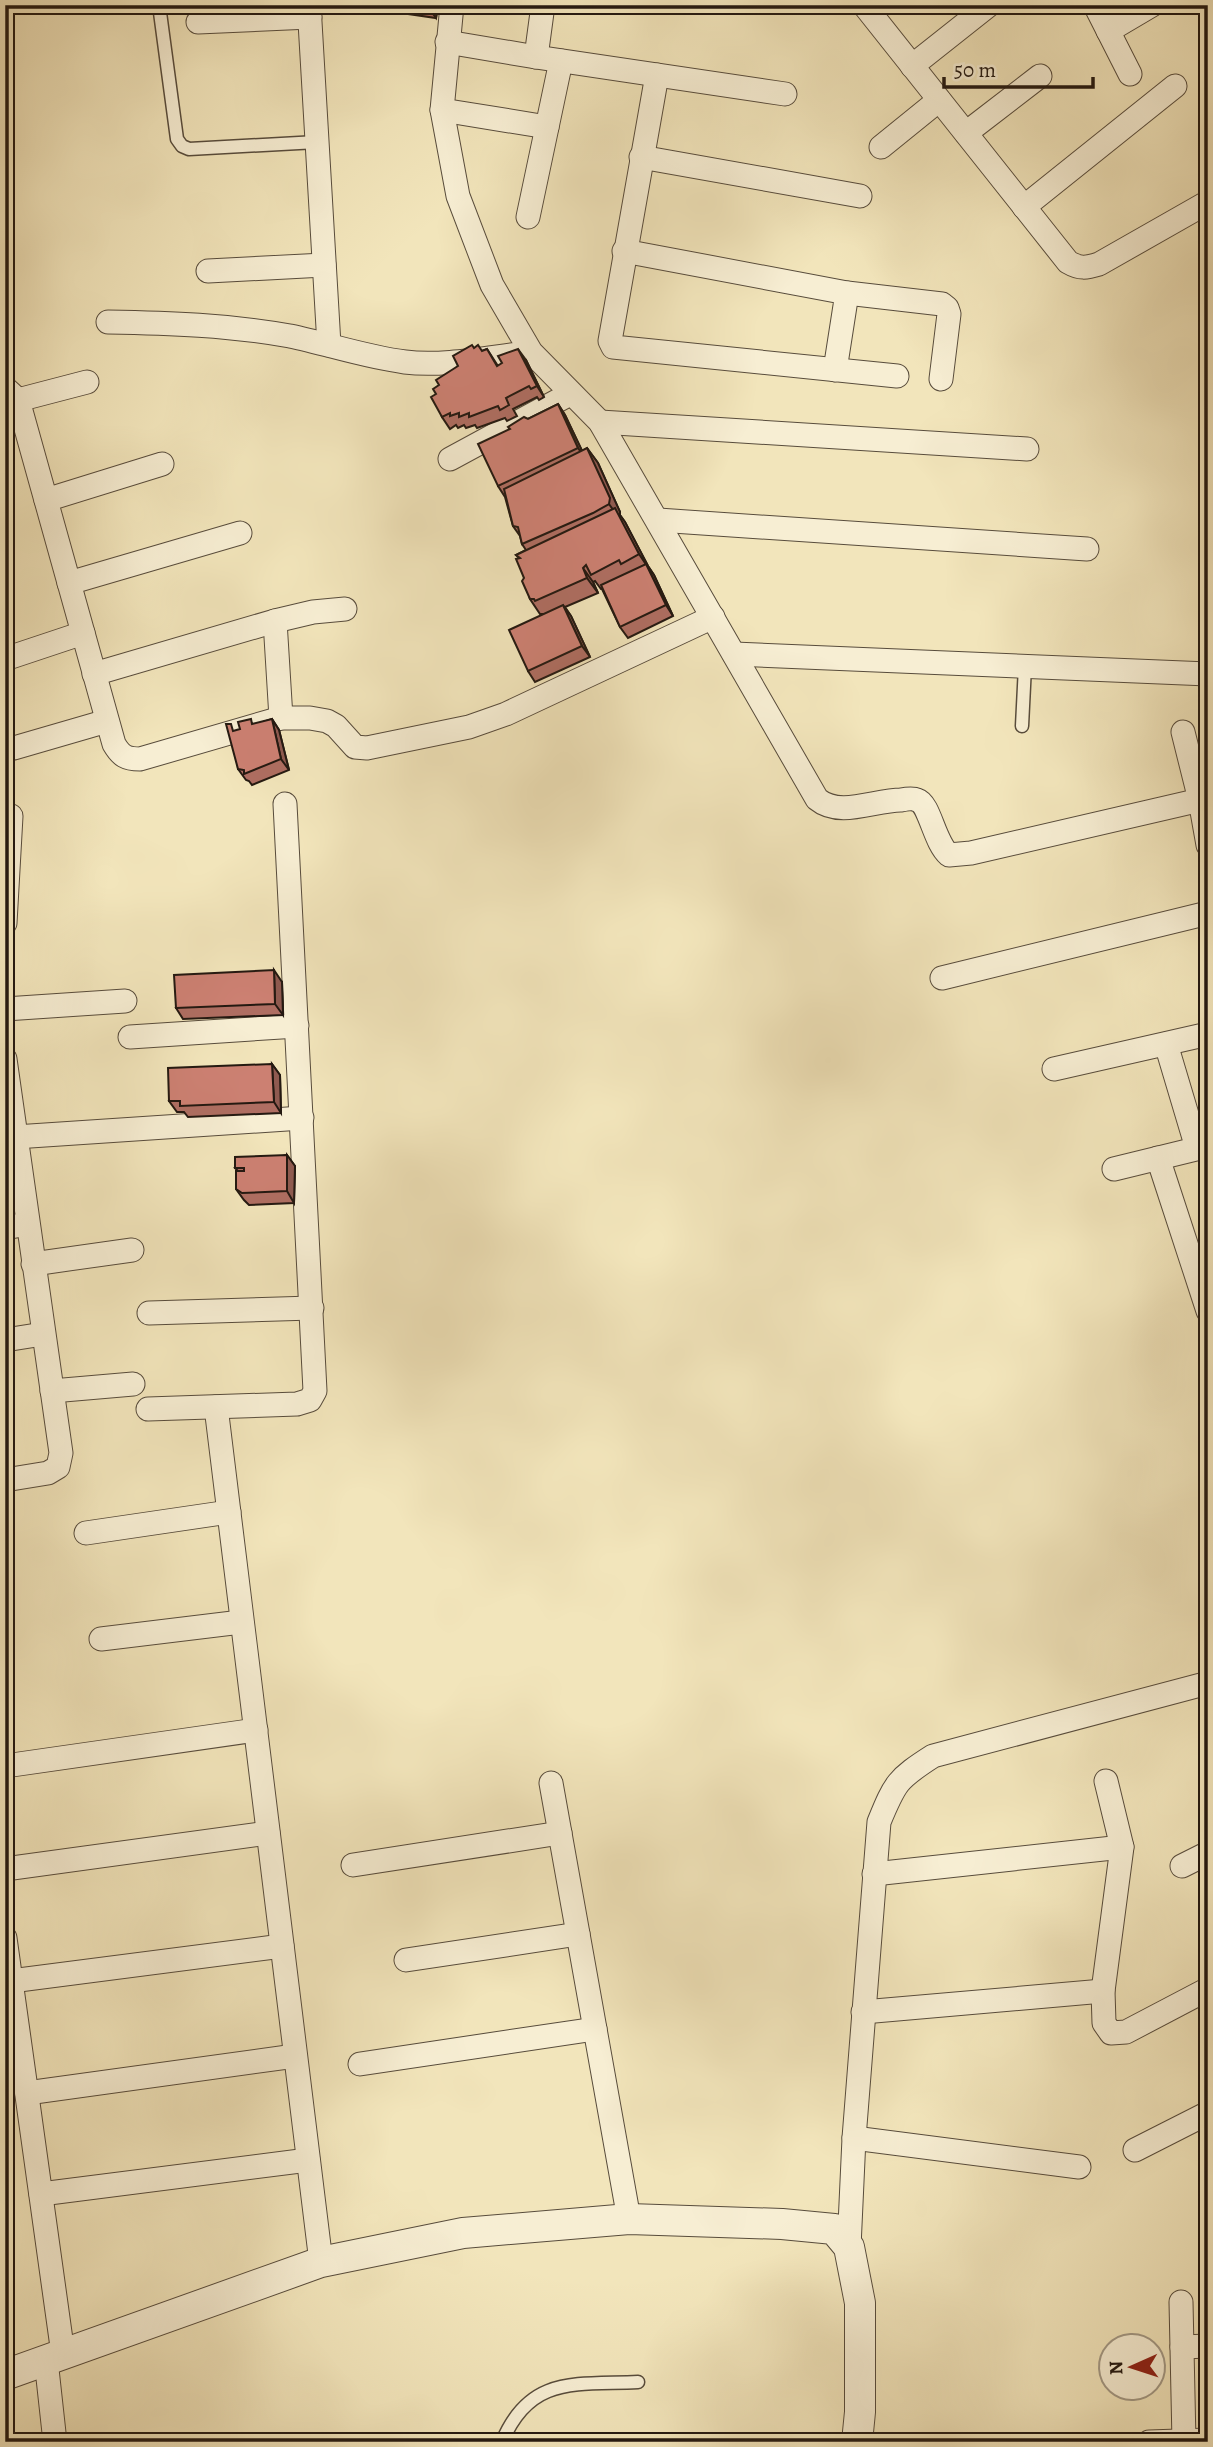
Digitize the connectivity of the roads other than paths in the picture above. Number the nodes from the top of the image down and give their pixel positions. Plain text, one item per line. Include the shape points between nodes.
1 (159, 5) edge
2 (452, 5) edge
3 (544, 5) edge
4 (864, 5) edge
5 (989, 5) edge
6 (1095, 5) edge
7 (1152, 5) edge
8 (310, 11) edge
9 (198, 22) dead end
10 (1108, 31) junction
11 (447, 42) junction
12 (536, 57) junction
13 (561, 61) junction
14 (912, 66) junction
15 (1130, 74) dead end
16 (657, 75) junction
17 (1040, 76) dead end
18 (1175, 86) dead end
19 (785, 94) dead end
20 (939, 100) junction
21 (442, 110) junction
22 (547, 127) junction
23 (966, 133) junction
24 (317, 142) junction
25 (881, 147) dead end
26 (641, 157) junction
27 (860, 196) dead end
28 (1208, 202) edge
29 (1024, 207) junction
30 (528, 217) dead end
31 (624, 251) junction
32 (324, 265) junction
33 (208, 271) dead end
34 (847, 293) junction
35 (108, 322) dead end
36 (329, 345) junction
37 (531, 352) junction
38 (835, 370) junction
39 (897, 376) dead end
40 (941, 379) dead end
41 (87, 382) dead end
42 (12, 394) edge
43 (570, 394) junction
44 (600, 422) junction
45 (1027, 449) dead end
46 (450, 459) dead end
47 (162, 464) dead end
48 (46, 500) junction
49 (658, 520) junction
50 (240, 533) dead end
51 (1087, 549) dead end
52 (69, 583) junction
53 (345, 609) dead end
54 (713, 617) junction
55 (275, 621) junction
56 (83, 633) junction
57 (734, 654) junction
58 (5, 659) edge
59 (1025, 666) junction
60 (94, 674) junction
61 (1208, 674) edge
62 (281, 718) junction
63 (107, 721) junction
64 (1022, 726) dead end
65 (1183, 732) dead end
66 (14, 748) dead end
67 (1200, 800) junction
68 (285, 804) dead end
69 (11, 816) dead end
70 (1208, 845) edge
71 (1208, 913) edge
72 (5, 923) edge
73 (942, 978) dead end
74 (125, 1001) dead end
75 (5, 1009) edge
76 (297, 1026) junction
77 (1208, 1034) edge
78 (130, 1037) dead end
79 (1166, 1044) junction
80 (5, 1059) edge
81 (1054, 1069) dead end
82 (8, 1101) edge
83 (302, 1118) junction
84 (15, 1137) junction
85 (1202, 1147) edge
86 (1158, 1158) junction
87 (1114, 1169) dead end
88 (16, 1226) edge
89 (132, 1250) dead end
90 (33, 1264) junction
91 (312, 1308) junction
92 (1208, 1311) edge
93 (149, 1314) dead end
94 (43, 1334) junction
95 (5, 1340) edge
96 (133, 1384) dead end
97 (52, 1391) junction
98 (216, 1408) junction
99 (148, 1409) dead end
100 (5, 1480) edge
101 (229, 1512) junction
102 (86, 1534) dead end
103 (241, 1622) junction
104 (101, 1639) dead end
105 (1208, 1683) edge
106 (256, 1730) junction
107 (5, 1766) edge
108 (1106, 1782) dead end
109 (551, 1783) dead end
110 (268, 1833) junction
111 (560, 1833) junction
112 (1122, 1847) junction
113 (1208, 1853) edge
114 (353, 1865) dead end
115 (1182, 1866) dead end
116 (5, 1869) edge
117 (874, 1874) junction
118 (578, 1934) junction
119 (5, 1938) edge
120 (282, 1946) junction
121 (406, 1960) dead end
122 (11, 1981) junction
123 (1208, 1989) edge
124 (1103, 1990) junction
125 (863, 2012) junction
126 (595, 2029) junction
127 (295, 2056) junction
128 (360, 2064) dead end
129 (14, 2071) edge
130 (27, 2093) junction
131 (1208, 2113) edge
132 (854, 2138) junction
133 (1135, 2150) dead end
134 (308, 2160) junction
135 (1079, 2167) dead end
136 (41, 2194) junction
137 (629, 2219) junction
138 (849, 2247) junction
139 (321, 2262) junction
140 (1181, 2302) dead end
141 (1208, 2346) edge
142 (1182, 2347) junction
143 (54, 2357) junction
144 (5, 2375) edge
145 (638, 2382) dead end
146 (1208, 2440) edge
147 (1184, 2441) edge
148 (55, 2442) edge
149 (502, 2442) edge
150 (857, 2442) edge
151 (1149, 2442) edge

1 - 24 lane via 177,139 182,146
2 - 11 street
3 - 12 street
4 - 14 street
5 - 14 street
6 - 10 street
7 - 10 street
8 - 9 street
8 - 24 street
10 - 15 street
11 - 12 street
11 - 21 street
12 - 13 street
13 - 16 street
13 - 22 street
14 - 20 street
16 - 19 street
16 - 26 street
17 - 23 street
18 - 29 street
20 - 23 street
20 - 25 street
21 - 22 street
21 - 37 street via 458,196 492,285
22 - 30 street
23 - 29 street
24 - 32 street
26 - 27 street
26 - 31 street
28 - 29 street via 1086,268 1068,262
31 - 34 street
31 - 38 street via 610,341 613,347
32 - 33 street
32 - 36 street
34 - 38 street
34 - 40 street via 947,308
35 - 36 street via 240,328
36 - 37 street via 425,363
37 - 43 street
38 - 39 street
41 - 42 street
42 - 48 street
43 - 44 street
43 - 46 street
44 - 45 street
44 - 49 street
47 - 48 street
48 - 52 street
49 - 51 street
49 - 54 street
50 - 52 street
52 - 56 street
53 - 55 street
54 - 57 street
54 - 62 street via 551,695 469,727 367,748 355,747 327,721
55 - 60 street
55 - 62 street
56 - 58 street
56 - 60 street
57 - 59 street
57 - 67 street via 817,799 839,809 917,799 949,855
59 - 61 street
59 - 64 lane
60 - 63 street
62 - 63 street via 140,759 120,755
63 - 66 street
65 - 67 street
67 - 70 street
68 - 76 street
69 - 72 street
71 - 73 street
74 - 75 street
76 - 78 street
76 - 83 street
77 - 79 street
79 - 81 street
79 - 85 street
80 - 82 street
82 - 84 street
83 - 84 street
83 - 91 street
84 - 88 street
85 - 86 street
86 - 87 street
86 - 92 street
88 - 90 street
89 - 90 street
90 - 94 street
91 - 93 street
91 - 98 street via 316,1378 310,1400
94 - 95 street
94 - 97 street
96 - 97 street
97 - 100 street via 61,1452 58,1467
98 - 99 street
98 - 101 street
101 - 102 street
101 - 103 street
103 - 104 street
103 - 106 street
105 - 117 street via 933,1756 893,1787 879,1822
106 - 107 street
106 - 110 street
108 - 112 street
109 - 111 street
110 - 116 street
110 - 120 street
111 - 114 street
111 - 118 street
112 - 117 street
112 - 124 street
113 - 115 street
117 - 125 street
118 - 121 street
118 - 126 street
119 - 122 street
120 - 122 street
120 - 127 street
122 - 129 street
123 - 124 street via 1126,2032 1111,2033 1104,2023
124 - 125 street
125 - 132 street
126 - 128 street
126 - 137 street
127 - 130 street
127 - 134 street
129 - 130 street
130 - 136 street
131 - 133 street
132 - 135 street
132 - 138 street
134 - 136 street
134 - 139 street
136 - 143 street
137 - 138 street via 834,2229
137 - 139 street via 463,2233
138 - 150 street via 860,2304
139 - 143 street
140 - 142 street
141 - 142 street
142 - 147 street
143 - 144 street
143 - 148 street
145 - 149 lane via 560,2385 524,2406
146 - 147 street
147 - 151 street

